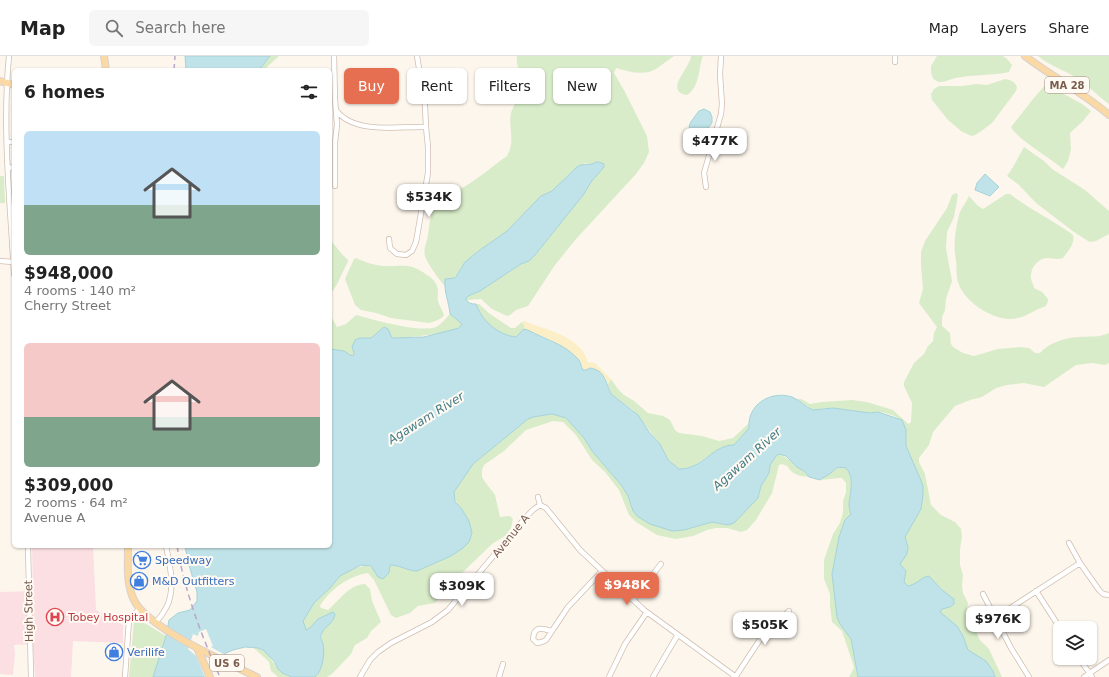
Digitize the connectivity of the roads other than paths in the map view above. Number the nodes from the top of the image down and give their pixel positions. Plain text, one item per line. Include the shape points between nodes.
1 (9, 56) edge
2 (104, 56) edge
3 (334, 56) edge
4 (417, 56) edge
5 (722, 56) edge
6 (895, 56) edge
7 (1025, 56) edge
8 (895, 62) dead end
9 (106, 68) edge
10 (3, 82) edge
11 (336, 110) junction
12 (1109, 115) edge
13 (426, 127) junction
14 (7, 142) junction
15 (12, 142) edge
16 (12, 167) edge
17 (8, 168) junction
18 (335, 186) dead end
19 (706, 187) dead end
20 (12, 231) edge
21 (389, 239) dead end
22 (0, 261) edge
23 (12, 262) edge
24 (538, 497) dead end
25 (540, 505) junction
26 (1069, 543) dead end
27 (28, 548) edge
28 (128, 548) edge
29 (166, 548) edge
30 (1080, 563) junction
31 (661, 564) dead end
32 (602, 572) junction
33 (1036, 591) junction
34 (983, 594) dead end
35 (1109, 595) edge
36 (633, 600) junction
37 (139, 609) junction
38 (789, 611) dead end
39 (647, 612) junction
40 (995, 618) junction
41 (1055, 621) edge
42 (155, 623) junction
43 (551, 631) dead end
44 (677, 636) junction
45 (198, 648) junction
46 (1109, 660) edge
47 (503, 664) dead end
48 (1084, 665) edge
49 (1091, 675) edge
50 (31, 677) edge
51 (125, 677) edge
52 (210, 677) edge
53 (257, 677) edge
54 (360, 677) edge
55 (499, 677) edge
56 (609, 677) edge
57 (653, 677) edge
58 (736, 677) edge
59 (1029, 677) edge
60 (1084, 677) edge

1 - 10 street
2 - 9 main road
3 - 11 street
4 - 13 street
5 - 19 street via 721,114 704,172
6 - 8 street
7 - 12 main road, MA 28
10 - 14 street
11 - 13 street via 348,120 371,127
11 - 18 street
13 - 21 street via 428,173 414,249 408,255 399,255 390,248
14 - 15 street
14 - 17 street
16 - 17 street
17 - 20 street
22 - 23 street
24 - 25 street
25 - 32 street via 546,508 580,550
25 - 54 street, Avenue A via 534,508 448,610 432,622 378,652
26 - 30 street
27 - 50 street, High Street
28 - 37 main road, US 6 via 130,589
29 - 42 street via 171,583 170,596 166,608
30 - 33 street
30 - 35 street via 1102,594
31 - 36 street
32 - 36 street
32 - 43 street via 568,607
33 - 40 street
33 - 41 street
34 - 40 street
36 - 39 street
37 - 42 main road, US 6
37 - 51 street via 128,625
38 - 58 street via 763,635
39 - 44 street
39 - 56 street via 625,644
40 - 59 street
42 - 45 main road, US 6
44 - 57 street
44 - 58 street
45 - 52 main road
45 - 53 main road, US 6
46 - 49 street
47 - 55 street
48 - 49 street
49 - 60 street

